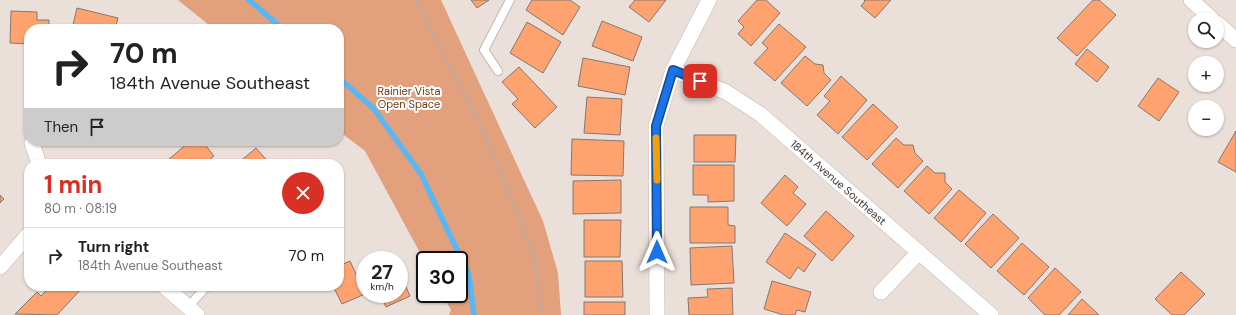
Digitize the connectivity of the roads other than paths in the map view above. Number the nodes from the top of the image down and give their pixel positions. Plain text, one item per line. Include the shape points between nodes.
1 (510, 0) edge
2 (709, 0) edge
3 (1191, 0) edge
4 (1204, 12) edge
5 (1224, 29) edge
6 (1236, 40) edge
7 (673, 70) junction
8 (498, 71) dead end
9 (33, 146) edge
10 (37, 159) edge
11 (24, 240) edge
12 (919, 252) junction
13 (0, 267) edge
14 (170, 291) edge
15 (204, 291) edge
16 (881, 292) dead end
17 (193, 311) edge
18 (657, 315) edge
19 (990, 315) edge

1 - 8 lane via 484,50
2 - 7 street
3 - 4 street
5 - 6 street
7 - 12 street, 184th Avenue Southeast via 726,92 760,114
7 - 18 street via 656,126
9 - 10 street
11 - 13 street
12 - 16 street
12 - 19 street, 184th Avenue Southeast
14 - 17 street
15 - 17 lane

